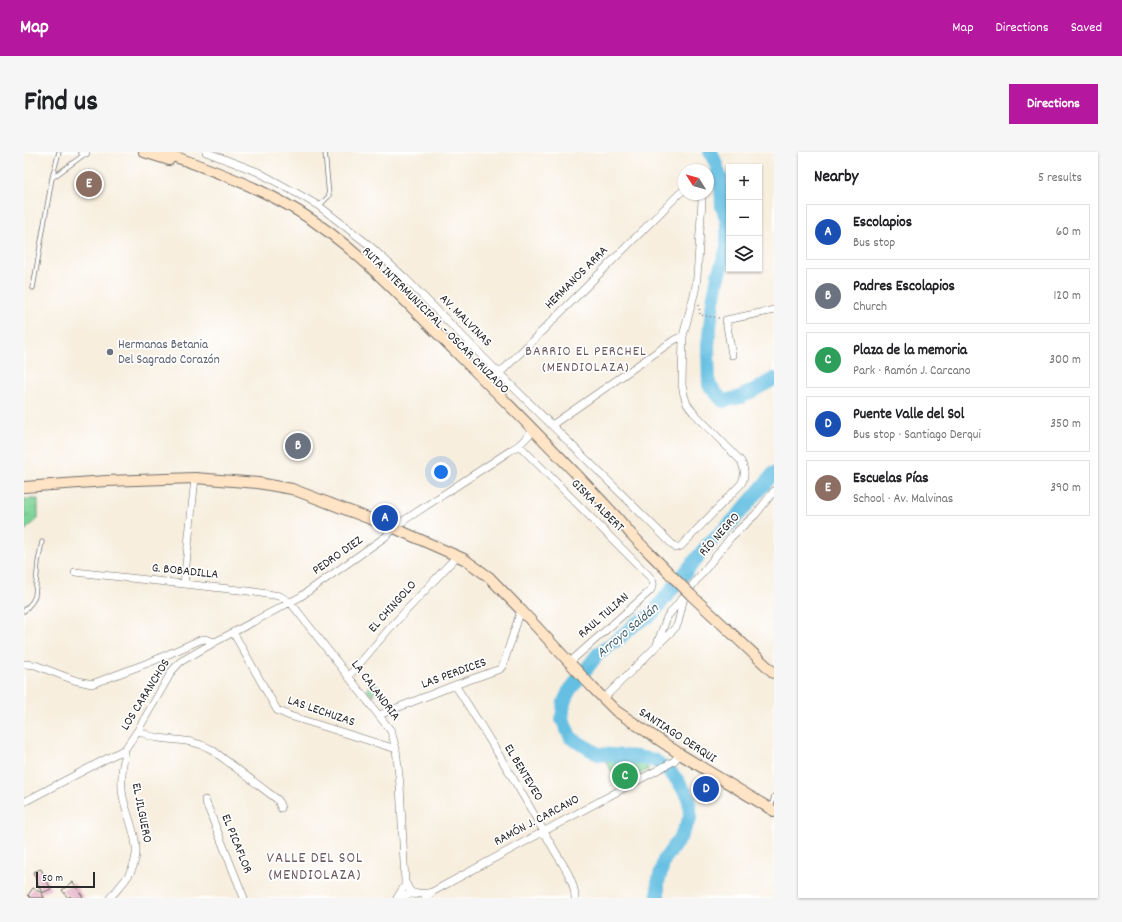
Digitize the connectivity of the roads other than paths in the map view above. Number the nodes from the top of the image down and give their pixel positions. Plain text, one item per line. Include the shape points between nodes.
1 (59, 152) edge
2 (144, 152) edge
3 (162, 152) edge
4 (206, 152) edge
5 (325, 152) edge
6 (84, 153) edge
7 (178, 155) edge
8 (52, 178) junction
9 (678, 195) edge
10 (702, 200) edge
11 (319, 206) junction
12 (33, 288) dead end
13 (774, 304) edge
14 (774, 310) edge
15 (763, 312) junction
16 (683, 336) junction
17 (732, 355) dead end
18 (499, 373) junction
19 (489, 384) junction
20 (552, 425) junction
21 (532, 432) junction
22 (519, 444) junction
23 (195, 478) junction
24 (24, 487) edge
25 (774, 491) edge
26 (394, 528) junction
27 (42, 542) dead end
28 (457, 556) junction
29 (76, 572) dead end
30 (184, 584) junction
31 (653, 586) joint
32 (688, 595) junction
33 (291, 602) junction
34 (521, 610) junction
35 (24, 611) edge
36 (233, 632) junction
37 (215, 642) junction
38 (656, 647) junction
39 (24, 664) edge
40 (573, 666) junction
41 (774, 673) edge
42 (349, 676) junction
43 (455, 685) junction
44 (603, 699) junction
45 (379, 715) junction
46 (138, 730) junction
47 (125, 749) junction
48 (396, 749) junction
49 (677, 758) junction
50 (774, 796) edge
51 (205, 800) dead end
52 (24, 802) edge
53 (282, 808) dead end
54 (772, 810) edge
55 (544, 831) junction
56 (405, 882) junction
57 (432, 892) junction
58 (413, 894) junction
59 (110, 898) edge
60 (244, 898) edge
61 (398, 898) edge
62 (420, 898) edge
63 (425, 898) edge
64 (575, 898) edge

1 - 8 lane
2 - 21 main road, RUTA INTERMUNICIPAL - OSCAR CRUZADO via 222,178 257,194 294,214 334,242 382,284
3 - 7 main road, RUTA INTERMUNICIPAL - OSCAR CRUZADO
4 - 11 street, AV. MALVINAS via 258,172
5 - 11 lane via 329,196
6 - 8 lane
7 - 19 main road, RUTA INTERMUNICIPAL - OSCAR CRUZADO via 262,192 298,211 332,235 379,274
8 - 12 lane
9 - 18 street, HERMANOS ARRA
10 - 16 street via 697,277
11 - 18 street, AV. MALVINAS via 390,263
13 - 15 street
14 - 15 street
15 - 17 street via 726,320
16 - 20 street
16 - 20 street, AV. MALVINAS via 682,385 687,404 741,461 745,473 741,484 682,546 676,548
18 - 19 street, HERMANOS ARRA
18 - 20 street, AV. MALVINAS
19 - 21 main road, RUTA INTERMUNICIPAL - OSCAR CRUZADO
21 - 22 street, PEDRO DIEZ
21 - 32 main road, RUTA INTERMUNICIPAL - OSCAR CRUZADO, bridge via 612,512
22 - 26 street, PEDRO DIEZ
22 - 31 street, GISKA ALBERT via 651,578
23 - 24 main road, SANTIAGO DERQUI
23 - 26 main road, SANTIAGO DERQUI via 258,483 292,489
23 - 30 street
25 - 32 street, RÍO NEGRO via 756,514 731,537
26 - 28 main road, SANTIAGO DERQUI
26 - 33 street, PEDRO DIEZ via 385,537
27 - 35 lane via 35,596
28 - 34 main road, SANTIAGO DERQUI via 489,577
28 - 42 street, EL CHINGOLO
29 - 30 street, G. BOBADILLA
30 - 33 street, G. BOBADILLA via 280,596
31 - 40 street, RAUL TULIAN via 650,592
32 - 38 street, RÍO NEGRO via 678,623
32 - 38 street, RÍO NEGRO via 664,622
32 - 41 main road, RUTA INTERMUNICIPAL - OSCAR CRUZADO
33 - 36 street, LOS CARANCHOS
33 - 42 street, LA CALANDRIA
34 - 40 main road, SANTIAGO DERQUI
34 - 43 street, LAS PERDICES via 500,670
36 - 37 street, LOS CARANCHOS
36 - 48 street, LAS LECHUZAS via 277,710
37 - 39 street via 200,640 92,684 35,665
37 - 46 street, LOS CARANCHOS via 180,662
38 - 44 street, RÍO NEGRO
40 - 44 main road, SANTIAGO DERQUI
42 - 45 street, LA CALANDRIA
43 - 45 street, LAS PERDICES
43 - 55 street, EL BENTEVEO
44 - 49 main road, SANTIAGO DERQUI
45 - 48 street, LA CALANDRIA via 391,731
46 - 47 street, LOS CARANCHOS
46 - 53 street via 158,738 187,740 211,749 278,800
47 - 52 street, LOS CARANCHOS
47 - 59 street, EL JILGUERO via 122,790 134,836 136,855 124,881
48 - 56 street, LA CALANDRIA
49 - 54 main road, SANTIAGO DERQUI
49 - 55 street, RAMÓN J. CARCANO
50 - 54 lane
51 - 60 street, EL PICAFLOR
55 - 57 street, RAMÓN J. CARCANO
55 - 64 street, EL BENTEVEO via 574,886
56 - 58 street, LA CALANDRIA
56 - 61 street
57 - 58 street, RAMÓN J. CARCANO
57 - 63 street, RAMÓN J. CARCANO
58 - 61 street, RAMÓN J. CARCANO
58 - 62 street, LA CALANDRIA

